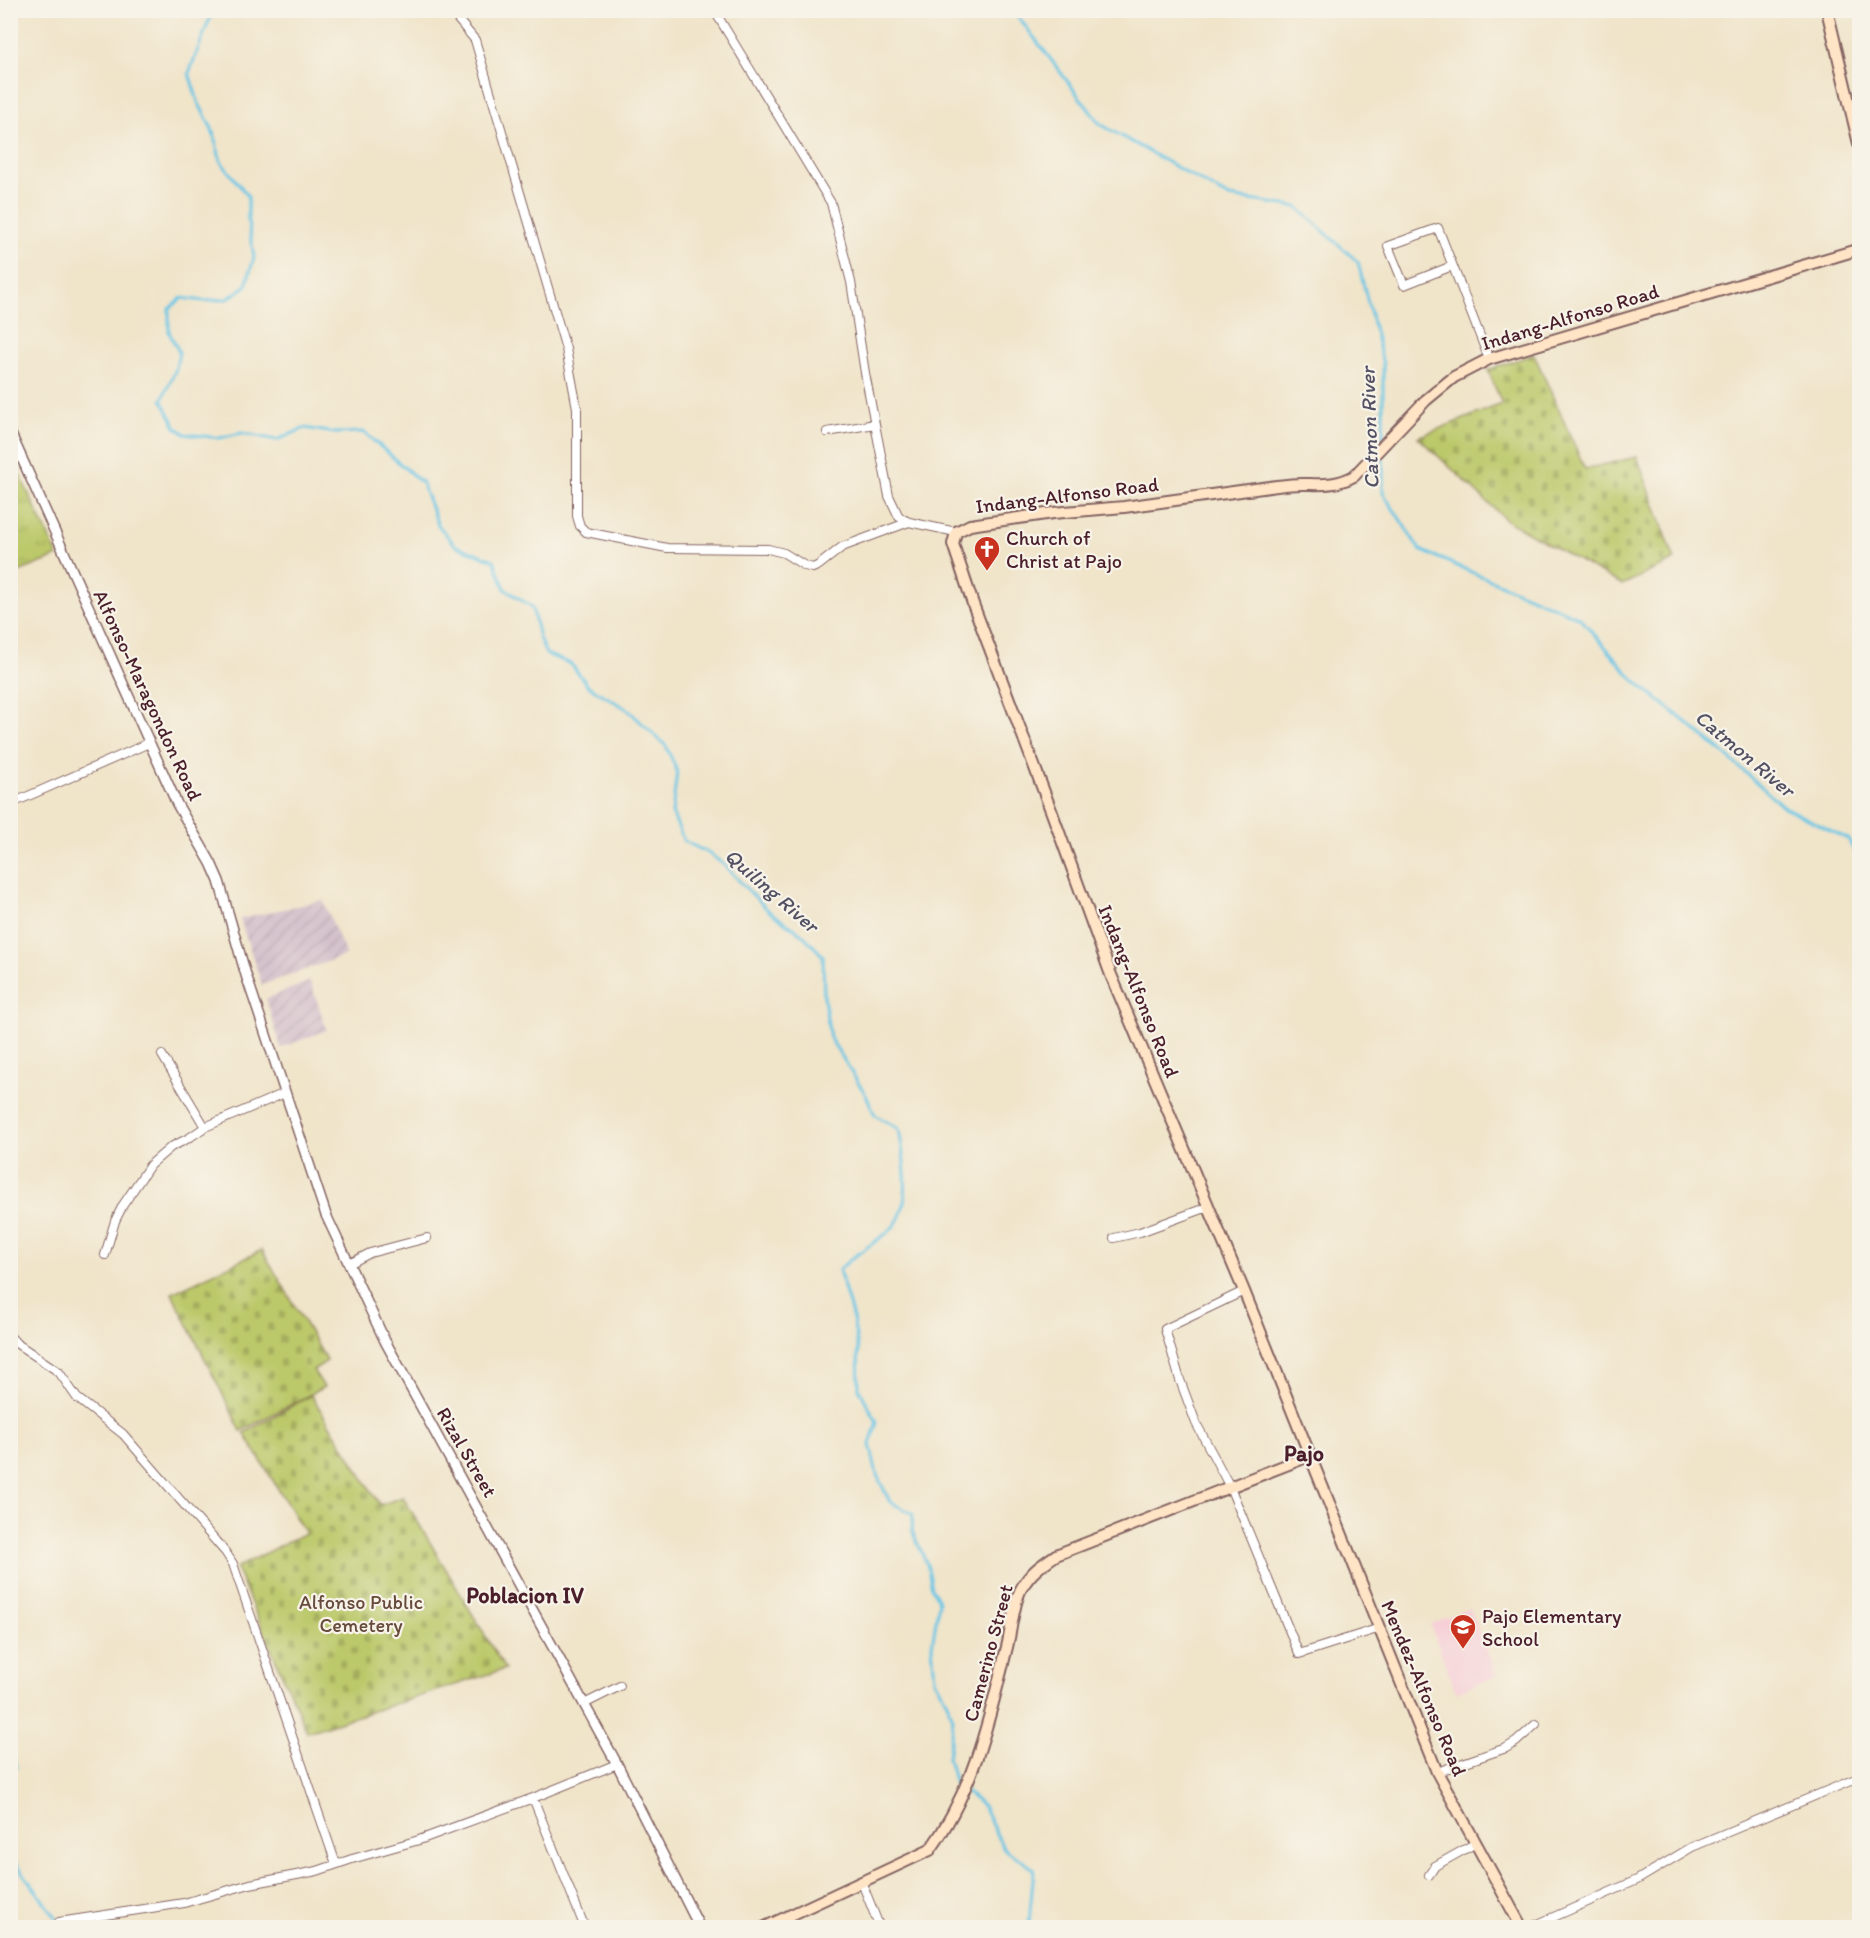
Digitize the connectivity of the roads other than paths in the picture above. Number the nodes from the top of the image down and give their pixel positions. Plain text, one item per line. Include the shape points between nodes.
1 (450, 10) edge
2 (714, 10) edge
3 (1827, 10) edge
4 (1860, 148) edge
5 (1860, 249) edge
6 (1452, 266) junction
7 (1489, 359) junction
8 (875, 424) junction
9 (10, 432) edge
10 (827, 432) dead end
11 (909, 522) junction
12 (956, 532) junction
13 (149, 744) junction
14 (10, 804) edge
15 (246, 975) joint
16 (162, 1055) dead end
17 (285, 1093) junction
18 (205, 1126) junction
19 (1208, 1207) junction
20 (427, 1238) dead end
21 (1114, 1238) dead end
22 (105, 1255) dead end
23 (349, 1264) junction
24 (1244, 1291) junction
25 (10, 1336) edge
26 (1309, 1456) junction
27 (1230, 1486) junction
28 (1380, 1629) junction
29 (621, 1686) dead end
30 (584, 1704) junction
31 (1536, 1724) dead end
32 (617, 1764) junction
33 (1437, 1772) junction
34 (1860, 1777) edge
35 (533, 1798) junction
36 (1476, 1843) junction
37 (336, 1864) junction
38 (1429, 1875) dead end
39 (862, 1883) junction
40 (59, 1922) dead end
41 (790, 1922) edge
42 (585, 1928) edge
43 (700, 1928) edge
44 (763, 1928) edge
45 (880, 1928) edge
46 (1522, 1928) edge
47 (1529, 1928) edge

1 - 11 street via 475,40 566,349 577,408 580,526 586,532 667,548 768,549 813,567 842,547
2 - 8 street via 831,203 851,282
3 - 4 main road
5 - 7 main road, Indang-Alfonso Road
6 - 6 street via 1404,285 1388,246 1438,228
6 - 7 street
7 - 12 main road, Indang-Alfonso Road via 1454,376 1344,482 1053,513 970,525
8 - 10 street
8 - 11 street via 889,496 899,517
9 - 13 street, Alfonso-Maragondon Road
11 - 12 street
12 - 19 main road, Indang-Alfonso Road via 953,544 973,604 1111,975
13 - 14 street
13 - 15 street, Alfonso-Maragondon Road via 219,881
15 - 17 street, Rizal Street
16 - 18 street
17 - 18 street
17 - 23 street, Rizal Street via 326,1215
18 - 22 street via 150,1165 123,1205
19 - 21 street
19 - 24 main road, Indang-Alfonso Road
20 - 23 street via 370,1253
23 - 30 street, Rizal Street via 385,1341
24 - 26 main road, Indang-Alfonso Road
24 - 27 street via 1165,1329 1196,1423
25 - 37 street via 59,1372 77,1398 123,1434 233,1564
26 - 27 main road, Camerino Street
26 - 28 main road, Mendez-Alfonso Road
27 - 28 street via 1299,1654
27 - 39 main road, Camerino Street via 1056,1555 1030,1574 1019,1592 975,1766 944,1831 930,1850
28 - 33 main road, Mendez-Alfonso Road
29 - 30 street
30 - 32 street, Rizal Street
31 - 33 street via 1506,1748
32 - 35 street
32 - 43 street, Rizal Street
33 - 36 main road, Mendez-Alfonso Road
34 - 47 street via 1692,1847 1637,1880
35 - 37 street via 419,1840
35 - 42 street
36 - 38 street via 1435,1866
36 - 46 main road, Mendez-Alfonso Road
37 - 40 street via 184,1903
39 - 41 main road, Camerino Street
39 - 45 street
41 - 44 main road, Camerino Street

